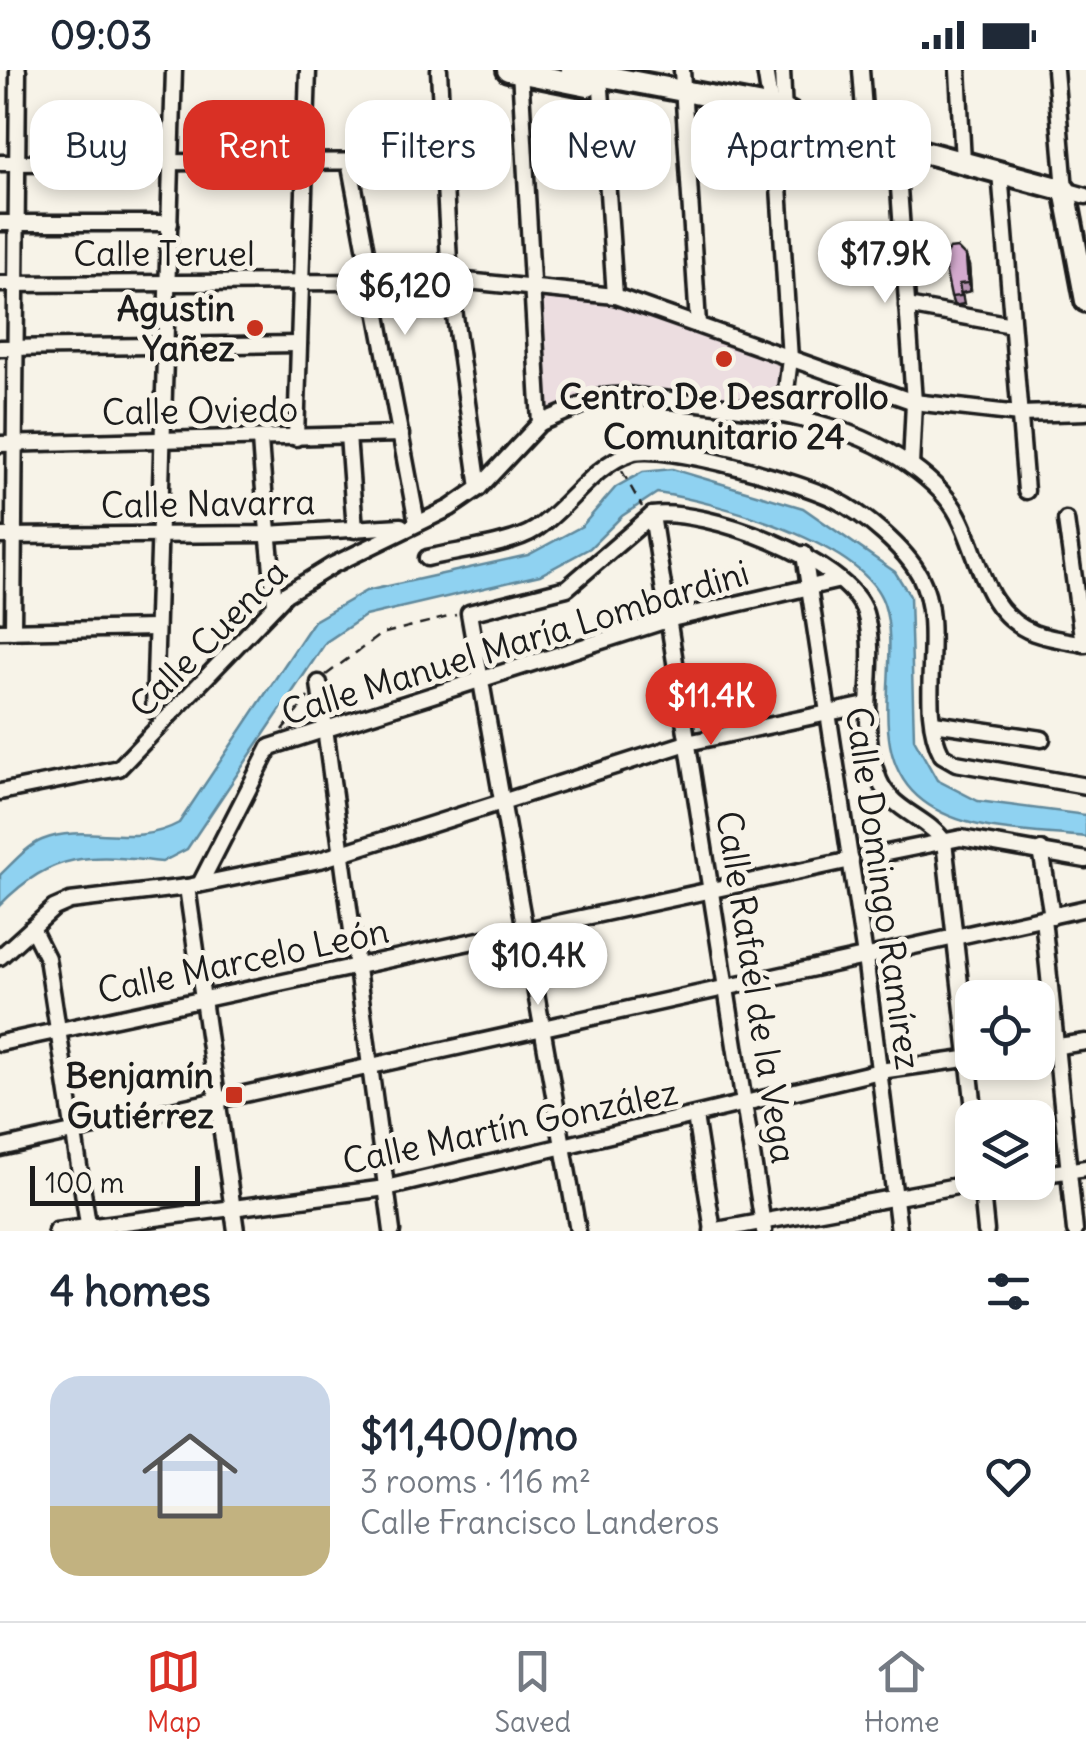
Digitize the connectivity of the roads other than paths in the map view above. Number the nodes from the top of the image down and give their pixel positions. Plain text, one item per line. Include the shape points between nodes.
1 (18, 70) edge
2 (174, 70) edge
3 (308, 70) edge
4 (438, 70) edge
5 (572, 70) edge
6 (682, 70) edge
7 (766, 70) edge
8 (782, 70) edge
9 (862, 70) edge
10 (958, 70) edge
11 (1055, 70) edge
12 (516, 71) edge
13 (601, 78) edge
14 (684, 99) junction
15 (307, 100) edge
16 (440, 100) edge
17 (775, 100) edge
18 (781, 100) edge
19 (864, 100) edge
20 (691, 101) edge
21 (931, 154) edge
22 (172, 161) junction
23 (183, 161) edge
24 (18, 162) junction
25 (963, 162) junction
26 (0, 163) edge
27 (1000, 172) junction
28 (303, 190) edge
29 (355, 190) edge
30 (445, 190) edge
31 (784, 190) edge
32 (899, 190) edge
33 (1064, 190) junction
34 (1086, 196) edge
35 (0, 223) edge
36 (18, 223) junction
37 (170, 223) junction
38 (370, 274) junction
39 (450, 281) junction
40 (300, 282) junction
41 (168, 283) junction
42 (0, 284) edge
43 (18, 284) junction
44 (532, 289) junction
45 (615, 296) junction
46 (1086, 301) edge
47 (908, 306) junction
48 (698, 324) junction
49 (1012, 325) junction
50 (299, 344) junction
51 (166, 347) junction
52 (0, 348) edge
53 (18, 348) junction
54 (790, 359) junction
55 (914, 402) junction
56 (1086, 412) edge
57 (783, 414) junction
58 (1019, 414) junction
59 (540, 423) junction
60 (400, 434) junction
61 (348, 436) junction
62 (260, 438) junction
63 (296, 438) junction
64 (162, 441) junction
65 (8, 444) edge
66 (911, 466) junction
67 (479, 488) junction
68 (1026, 491) dead end
69 (648, 512) junction
70 (1066, 520) dead end
71 (416, 523) junction
72 (355, 530) junction
73 (267, 534) junction
74 (160, 535) junction
75 (7, 536) edge
76 (804, 554) junction
77 (426, 558) dead end
78 (836, 581) junction
79 (809, 587) junction
80 (275, 605) junction
81 (667, 620) junction
82 (156, 628) junction
83 (6, 631) edge
84 (1084, 644) edge
85 (479, 680) junction
86 (319, 684) road end
87 (866, 705) junction
88 (154, 711) dead end
89 (828, 712) junction
90 (934, 723) junction
91 (325, 730) junction
92 (1042, 739) dead end
93 (688, 743) junction
94 (1086, 786) edge
95 (6, 792) edge
96 (502, 800) junction
97 (0, 805) edge
98 (944, 842) junction
99 (1041, 850) junction
100 (342, 853) junction
101 (866, 857) dead end
102 (850, 860) junction
103 (1086, 860) edge
104 (194, 886) junction
105 (712, 890) junction
106 (1086, 908) edge
107 (1048, 917) junction
108 (32, 928) junction
109 (524, 930) junction
110 (958, 938) junction
111 (0, 956) edge
112 (865, 957) junction
113 (356, 966) junction
114 (963, 980) edge
115 (728, 988) junction
116 (202, 999) junction
117 (59, 1030) junction
118 (542, 1030) junction
119 (1086, 1042) edge
120 (0, 1043) edge
121 (1056, 1047) junction
122 (955, 1060) edge
123 (368, 1068) junction
124 (880, 1071) junction
125 (216, 1102) junction
126 (746, 1104) junction
127 (695, 1116) junction
128 (76, 1132) junction
129 (0, 1148) edge
130 (565, 1148) junction
131 (1086, 1168) edge
132 (1068, 1170) junction
133 (1055, 1172) edge
134 (955, 1186) edge
135 (386, 1188) junction
136 (895, 1195) junction
137 (982, 1200) edge
138 (232, 1211) junction
139 (764, 1226) edge
140 (89, 1229) edge
141 (56, 1231) edge
142 (236, 1231) edge
143 (392, 1231) edge
144 (578, 1231) edge
145 (713, 1231) edge
146 (899, 1231) edge
147 (986, 1231) edge
148 (1075, 1231) edge

1 - 24 street
2 - 22 street
3 - 15 street
4 - 16 street
5 - 13 street
6 - 14 street
7 - 17 street
8 - 18 street
9 - 19 street
10 - 25 street
11 - 33 street
12 - 13 street
12 - 44 street
13 - 14 street
13 - 45 street
14 - 20 street
14 - 48 street
21 - 25 street
22 - 23 street
22 - 24 street
22 - 37 street
24 - 26 street
24 - 36 street
25 - 27 street
27 - 33 street
27 - 49 street
28 - 40 street
29 - 38 street
30 - 39 street
31 - 54 street
32 - 47 street
33 - 34 street
33 - 46 street
35 - 36 street
36 - 37 street
36 - 43 street
37 - 41 street
38 - 39 street, Calle Teruel
38 - 40 street, Calle Teruel via 355,281
38 - 60 street
39 - 44 street, Calle Teruel
39 - 67 street
40 - 41 street, Calle Teruel
40 - 50 street
41 - 43 street, Calle Teruel
41 - 51 street
42 - 43 street, Calle Teruel
43 - 53 street
44 - 45 street, Calle Teruel
44 - 59 street
45 - 48 street, Calle Teruel
47 - 49 street
47 - 55 street
48 - 54 street, Calle Teruel
49 - 58 street
50 - 51 street
50 - 63 street
51 - 53 street
51 - 64 street
52 - 53 street
53 - 65 street
54 - 55 street, Calle Teruel
54 - 57 street
55 - 58 street, Calle Teruel
55 - 66 street
56 - 58 street, Calle Teruel
57 - 59 street via 626,395 578,404
57 - 66 street via 879,446
58 - 68 street
59 - 67 street, Calle Cuenca
60 - 61 street, Calle Oviedo
60 - 71 street
61 - 63 street, Calle Oviedo
61 - 72 street
62 - 63 street, Calle Oviedo
62 - 64 street, Calle Oviedo
62 - 73 street
64 - 65 street, Calle Oviedo
64 - 74 street
65 - 75 street
66 - 84 street via 956,511 1003,612 1033,632
67 - 71 street, Calle Cuenca
69 - 76 street via 693,518
69 - 81 street, Calle Rafaél de la Vega
69 - 85 street via 567,588 469,613
70 - 84 street
71 - 72 street, Calle Navarra
71 - 80 street, Calle Cuenca via 308,579
72 - 73 street, Calle Navarra
73 - 74 street, Calle Navarra
73 - 80 street
74 - 75 street, Calle Navarra
74 - 82 street
75 - 83 street
76 - 78 street
76 - 79 street, Calle Domingo Ramírez
77 - 90 street via 533,531 606,466 635,452 673,452 811,490 841,502 904,554 921,577 929,603
78 - 79 street, Calle Manuel María Lombardini
78 - 87 street via 860,601 866,618
79 - 81 street, Calle Manuel María Lombardini
79 - 89 street, Calle Domingo Ramírez
80 - 95 street, Calle Cuenca via 124,765
81 - 85 street, Calle Manuel María Lombardini
81 - 93 street, Calle Rafaél de la Vega
82 - 83 street
82 - 88 street
85 - 91 street, Calle Manuel María Lombardini
85 - 96 street
86 - 91 street
87 - 89 street
87 - 98 street via 886,794
89 - 93 street
89 - 102 street, Calle Domingo Ramírez
90 - 92 street
90 - 94 street via 948,761
91 - 100 street
91 - 104 street, Calle Manuel María Lombardini via 270,748
93 - 96 street
93 - 105 street, Calle Rafaél de la Vega
95 - 97 street
96 - 100 street
96 - 109 street
98 - 99 street via 961,838
98 - 101 street
98 - 110 street
99 - 103 street
99 - 107 street
100 - 104 street
100 - 113 street
102 - 105 street, Calle Marcelo León
102 - 112 street, Calle Domingo Ramírez
104 - 108 street via 70,901
104 - 116 street
105 - 109 street, Calle Marcelo León
105 - 115 street, Calle Rafaél de la Vega
106 - 107 street
107 - 110 street
107 - 121 street
108 - 111 street
108 - 117 street via 48,958
109 - 113 street, Calle Marcelo León
109 - 118 street
110 - 112 street
110 - 114 street
112 - 115 street
112 - 124 street, Calle Domingo Ramírez
113 - 116 street, Calle Marcelo León
113 - 123 street
115 - 118 street
115 - 126 street, Calle Rafaél de la Vega
116 - 117 street, Calle Marcelo León
116 - 125 street
117 - 120 street, Calle Marcelo León
117 - 128 street
118 - 123 street
118 - 130 street
119 - 121 street
121 - 132 street
122 - 124 street, Calle Martín González
123 - 125 street
123 - 135 street
124 - 126 street, Calle Martín González
124 - 136 street, Calle Domingo Ramírez
125 - 128 street
125 - 138 street
126 - 127 street, Calle Martín González
126 - 139 street, Calle Rafaél de la Vega
127 - 130 street, Calle Martín González
127 - 145 street
128 - 129 street
128 - 140 street
130 - 135 street, Calle Martín González
130 - 144 street
131 - 132 street
132 - 133 street
132 - 148 street
134 - 136 street
135 - 138 street, Calle Martín González
135 - 143 street
136 - 139 street
136 - 146 street, Calle Domingo Ramírez
137 - 147 street
138 - 140 street, Calle Martín González
138 - 142 street
139 - 145 street
140 - 141 street, Calle Martín González

